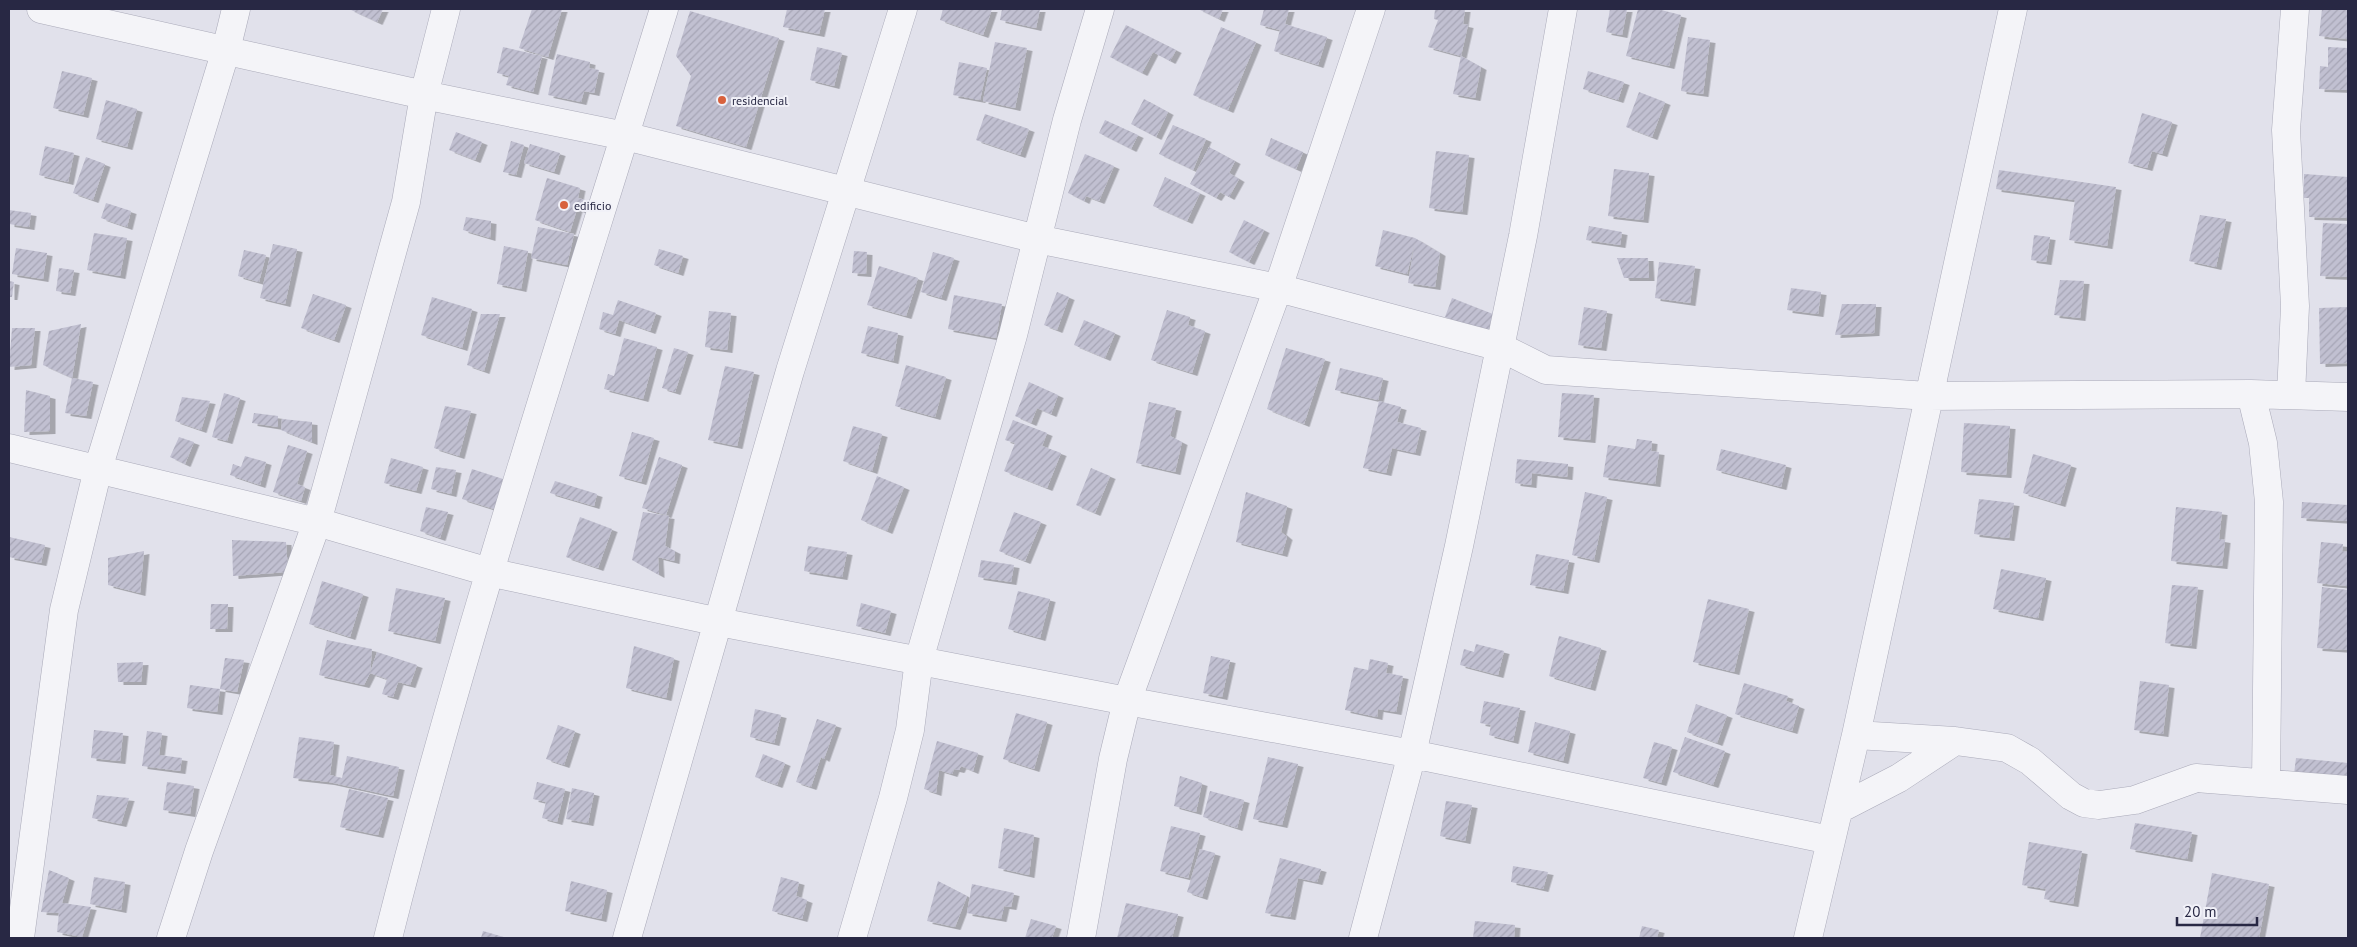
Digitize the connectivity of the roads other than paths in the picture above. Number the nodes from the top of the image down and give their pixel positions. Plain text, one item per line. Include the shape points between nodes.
1 (41, 9) edge
2 (236, 9) edge
3 (446, 9) edge
4 (664, 9) edge
5 (903, 9) edge
6 (1100, 9) edge
7 (1372, 9) edge
8 (1563, 9) edge
9 (2013, 9) edge
10 (2295, 9) edge
11 (226, 50) junction
12 (424, 95) junction
13 (625, 136) junction
14 (847, 193) junction
15 (1037, 239) junction
16 (1278, 288) junction
17 (1500, 347) junction
18 (2251, 394) junction
19 (2291, 395) junction
20 (1928, 396) junction
21 (2348, 397) edge
22 (9, 448) edge
23 (98, 469) junction
24 (317, 522) junction
25 (489, 572) junction
26 (719, 622) junction
27 (919, 660) junction
28 (1127, 701) junction
29 (1856, 735) junction
30 (1955, 741) junction
31 (1412, 754) junction
32 (2266, 783) junction
33 (2348, 790) edge
34 (1838, 809) junction
35 (1830, 840) junction
36 (20, 938) edge
37 (171, 938) edge
38 (388, 938) edge
39 (627, 938) edge
40 (852, 938) edge
41 (1081, 938) edge
42 (1363, 938) edge
43 (1808, 938) edge

1 - 11 street
2 - 11 street
3 - 12 street
4 - 13 street
5 - 14 street
6 - 15 street via 1067,120
7 - 16 street
8 - 17 street
9 - 20 street
10 - 19 street via 2286,130 2294,306
11 - 12 street
11 - 23 street
12 - 13 street
12 - 24 street via 406,202
13 - 14 street
13 - 25 street
14 - 15 street
14 - 26 street via 790,371
15 - 16 street
15 - 27 street via 1013,335
16 - 17 street
16 - 28 street
17 - 20 street via 1546,370
17 - 31 street
18 - 19 street
18 - 20 street
18 - 32 street via 2263,443 2269,502
19 - 21 street
20 - 29 street
22 - 23 street
23 - 24 street
23 - 36 street via 60,634
24 - 25 street
24 - 37 street
25 - 26 street
25 - 38 street via 423,798
26 - 27 street
26 - 39 street
27 - 28 street
27 - 40 street via 910,730
28 - 31 street
28 - 41 street via 1113,759
29 - 30 street
29 - 34 street
30 - 32 street via 2006,748 2019,753 2071,796 2084,803 2098,805 2135,800 2196,778
30 - 34 street via 1899,778
31 - 35 street
31 - 42 street
32 - 33 street
34 - 35 street
35 - 43 street

